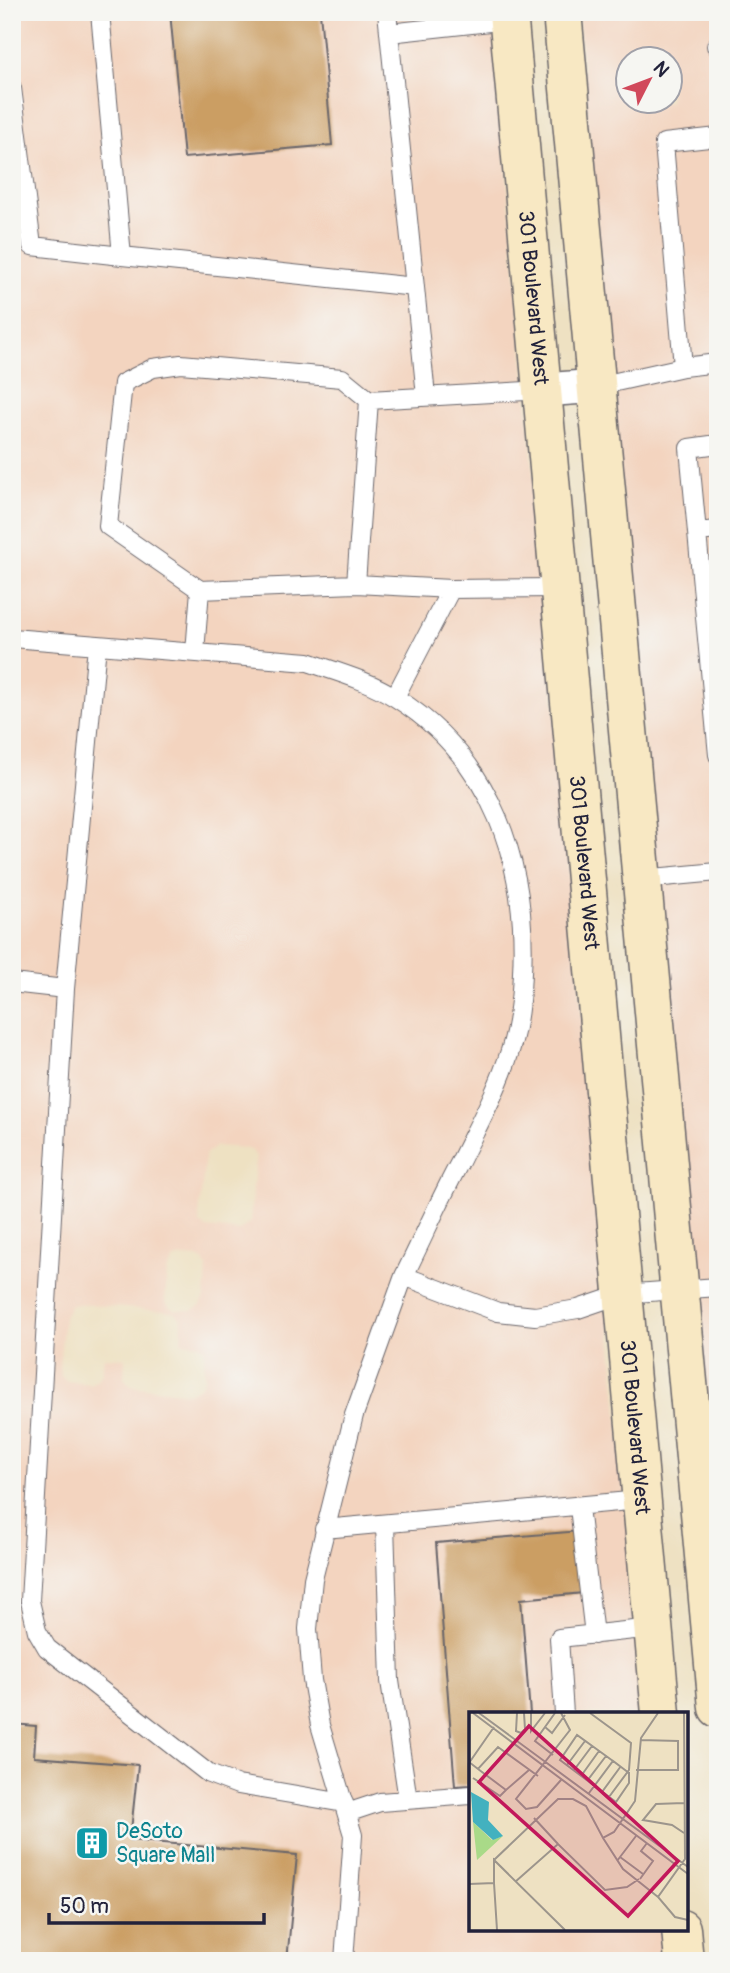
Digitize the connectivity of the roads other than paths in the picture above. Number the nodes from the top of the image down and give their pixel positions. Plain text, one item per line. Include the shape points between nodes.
1 (100, 12) edge
2 (387, 12) edge
3 (562, 12) edge
4 (508, 16) edge
5 (389, 33) junction
6 (12, 88) edge
7 (718, 137) edge
8 (122, 256) junction
9 (415, 287) junction
10 (718, 363) edge
11 (683, 367) junction
12 (597, 386) junction
13 (543, 390) junction
14 (426, 396) junction
15 (369, 400) junction
16 (718, 444) edge
17 (718, 530) edge
18 (697, 532) junction
19 (356, 584) junction
20 (558, 588) junction
21 (200, 590) junction
22 (451, 590) junction
23 (711, 616) edge
24 (12, 638) edge
25 (97, 645) junction
26 (195, 652) junction
27 (395, 697) junction
28 (715, 701) edge
29 (718, 755) edge
30 (718, 872) edge
31 (642, 879) junction
32 (12, 983) edge
33 (65, 989) junction
34 (404, 1276) junction
35 (718, 1287) edge
36 (679, 1289) junction
37 (622, 1294) junction
38 (640, 1500) junction
39 (579, 1507) junction
40 (385, 1524) junction
41 (324, 1529) junction
42 (653, 1628) junction
43 (594, 1634) junction
44 (718, 1708) edge
45 (564, 1712) edge
46 (661, 1712) edge
47 (469, 1796) edge
48 (408, 1800) junction
49 (346, 1808) junction
50 (681, 1931) edge
51 (344, 1961) edge
52 (684, 1961) edge

1 - 8 lane
2 - 5 lane
3 - 12 main road
4 - 5 lane
4 - 13 main road, 301 Boulevard West
5 - 9 lane
6 - 8 lane via 32,246
7 - 11 lane via 664,143
8 - 9 lane
9 - 14 lane
10 - 11 lane
11 - 12 lane
12 - 13 street
12 - 31 main road
13 - 14 lane
13 - 20 main road, 301 Boulevard West
14 - 15 lane
15 - 19 lane
15 - 21 lane via 342,377 181,364 153,368 123,383 108,526
16 - 18 lane via 689,448
17 - 18 lane
18 - 23 lane
19 - 21 lane
19 - 22 lane
20 - 22 lane
20 - 37 main road, 301 Boulevard West
21 - 26 lane
22 - 27 lane
23 - 28 lane
24 - 25 lane
25 - 26 lane
25 - 33 lane
26 - 27 lane via 308,662
27 - 34 lane via 452,744 491,803 510,846 524,941 521,995 498,1086
28 - 29 lane
30 - 31 lane
31 - 36 main road
32 - 33 lane
33 - 49 lane via 30,1601 37,1631 47,1647 209,1774 238,1785
34 - 37 lane via 498,1312 518,1315 578,1309
34 - 41 lane via 354,1415
35 - 36 lane
36 - 37 lane
36 - 44 main road
37 - 38 main road, 301 Boulevard West
38 - 39 lane
38 - 42 main road, 301 Boulevard West
39 - 40 lane
39 - 43 lane
40 - 41 lane
40 - 48 lane via 390,1681
41 - 49 lane via 308,1629 312,1680 320,1726
42 - 43 lane
42 - 46 main road, 301 Boulevard West
43 - 45 lane via 559,1638
47 - 48 lane
48 - 49 lane
49 - 51 lane via 354,1853
50 - 52 main road

